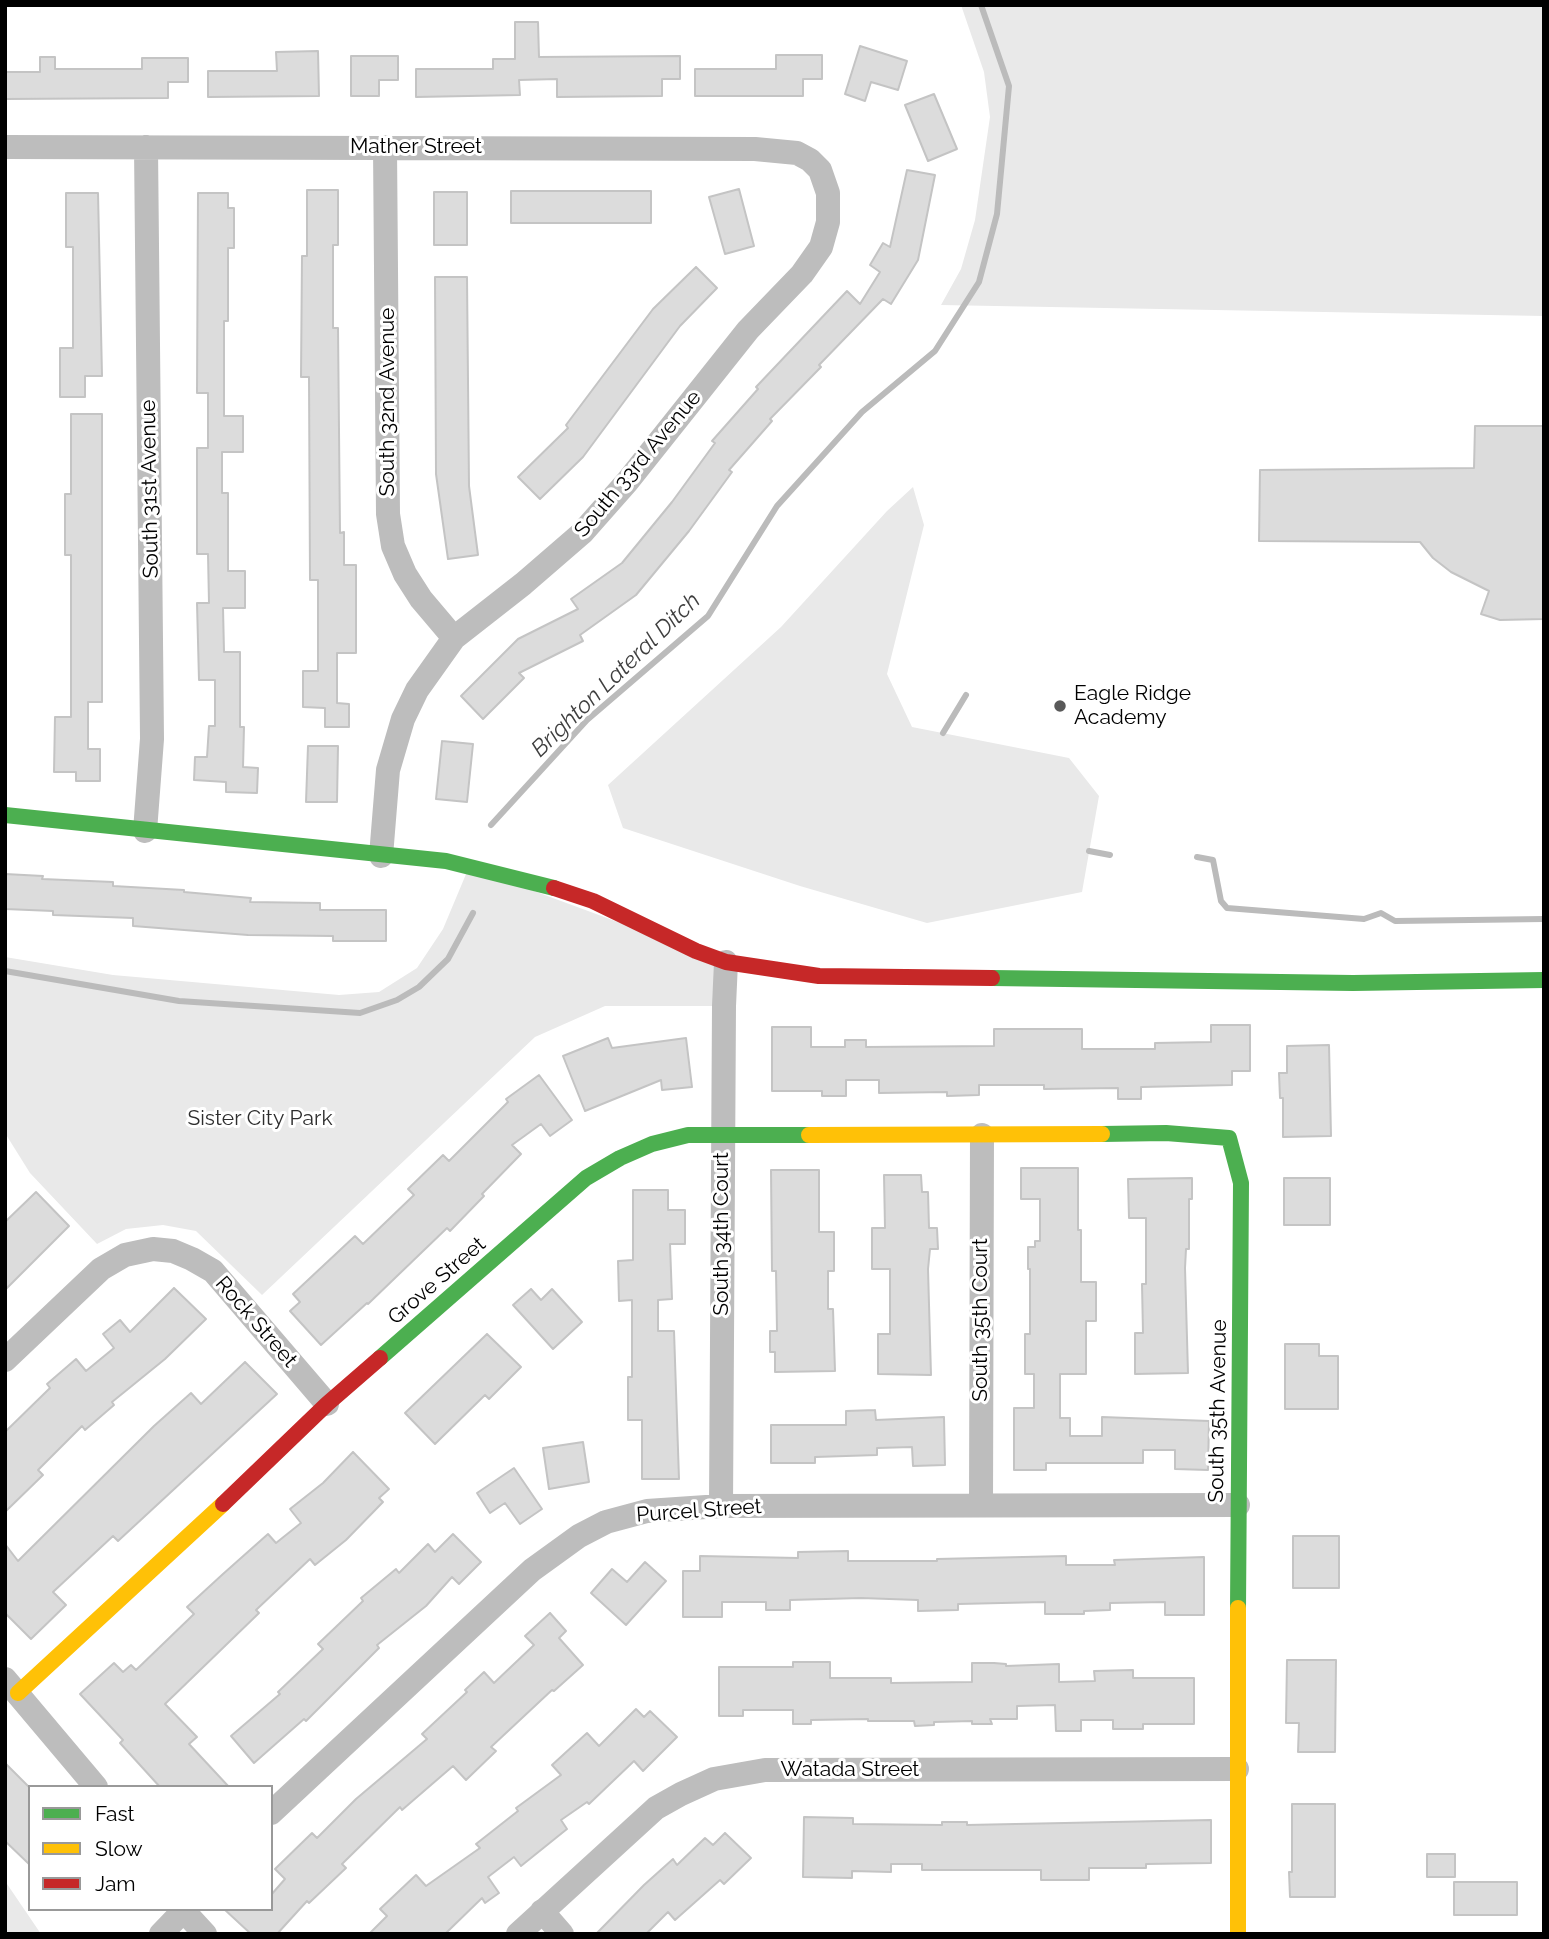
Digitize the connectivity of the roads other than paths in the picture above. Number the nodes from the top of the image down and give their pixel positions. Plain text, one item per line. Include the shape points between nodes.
1 (5, 147) edge
2 (146, 147) junction
3 (385, 147) junction
4 (820, 170) joint
5 (454, 638) junction
6 (5, 815) edge
7 (145, 831) junction
8 (381, 856) junction
9 (726, 962) junction
10 (1544, 980) edge
11 (722, 1134) junction
12 (982, 1135) junction
13 (6, 1359) edge
14 (327, 1404) junction
15 (981, 1504) junction
16 (1238, 1505) junction
17 (721, 1506) junction
18 (12, 1686) edge
19 (1237, 1769) junction
20 (94, 1785) edge
21 (273, 1811) edge
22 (182, 1911) edge
23 (184, 1911) edge
24 (542, 1911) junction
25 (161, 1934) edge
26 (205, 1934) edge
27 (518, 1934) edge
28 (562, 1934) edge
29 (1238, 1934) edge

1 - 2 street, Mather Street
2 - 3 street, Mather Street
2 - 7 street, South 31st Avenue via 152,738
3 - 4 street, Mather Street via 781,150 797,153
3 - 5 street, South 32nd Avenue via 388,514 393,546 405,574
4 - 5 street, South 33rd Avenue via 828,193 828,222 821,247 802,274 748,330 582,533
5 - 8 street, South 33rd Avenue via 417,690 403,719 388,770
6 - 7 street
7 - 8 street
8 - 9 street via 446,862 566,891
9 - 10 street via 819,976 1340,983
9 - 11 street, South 34th Court
11 - 12 street, Grove Street
11 - 14 street, Grove Street via 688,1135 652,1144 586,1178
11 - 17 street, South 34th Court
12 - 15 street, South 35th Court
12 - 16 street, South 35th Avenue via 1166,1133 1229,1139 1241,1183
13 - 14 street, Rock Street via 101,1269 125,1255 153,1249 173,1251 213,1272
14 - 18 street, Grove Street via 170,1555
15 - 16 street, Purcel Street
15 - 17 street, Purcel Street
16 - 19 street, South 35th Avenue
17 - 21 street, Purcel Street via 646,1511 606,1522 579,1536 532,1570
18 - 20 street
19 - 24 street, Watada Street via 765,1770 714,1779 656,1808
19 - 29 street, South 35th Avenue
22 - 25 street
23 - 26 street
24 - 27 street, Watada Street
24 - 28 street

